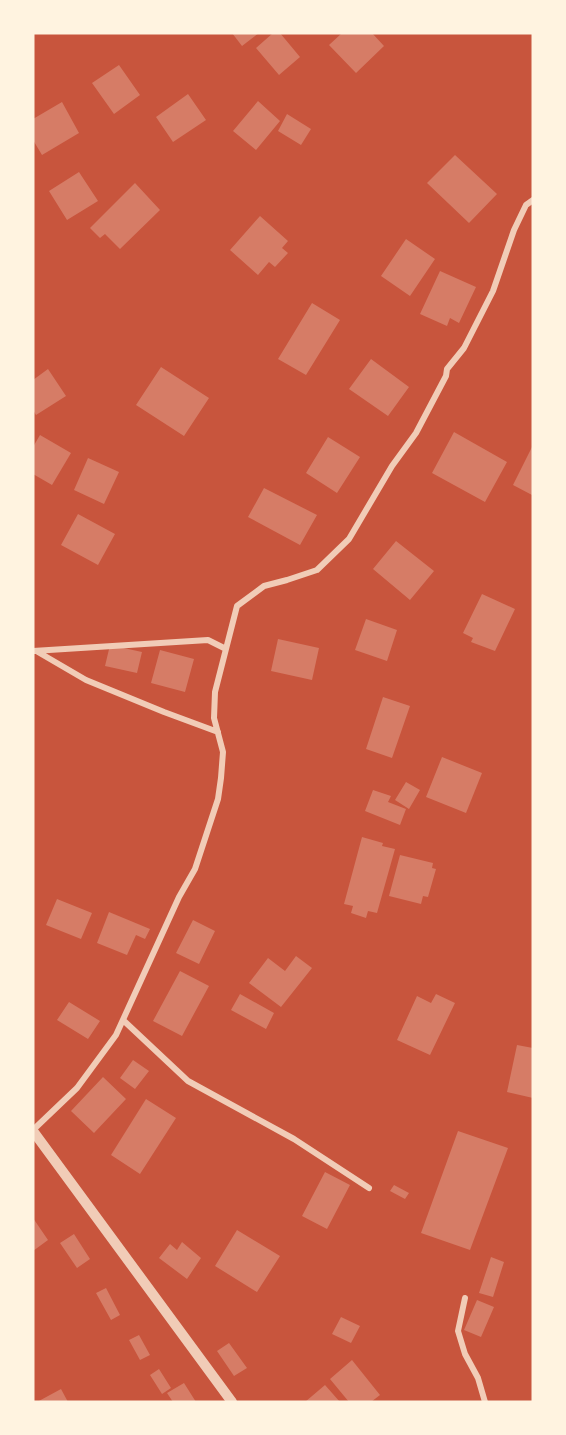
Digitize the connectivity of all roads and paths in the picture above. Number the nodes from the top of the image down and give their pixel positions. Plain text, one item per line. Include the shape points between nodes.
1 (533, 200) edge
2 (226, 649) junction
3 (36, 651) edge
4 (218, 732) junction
5 (123, 1020) junction
6 (33, 1130) edge
7 (369, 1188) dead end
8 (465, 1298) dead end
9 (232, 1402) edge
10 (486, 1402) edge

1 - 2 street via 525,205 493,291 464,348 447,369 416,433 349,539 317,570 264,586 237,606
2 - 3 street via 208,640
2 - 4 street via 215,692
3 - 4 street via 86,680
4 - 5 street via 223,752 218,799 195,869
5 - 6 street via 77,1088
5 - 7 street via 188,1081 294,1139
6 - 9 street
8 - 10 street via 459,1331

